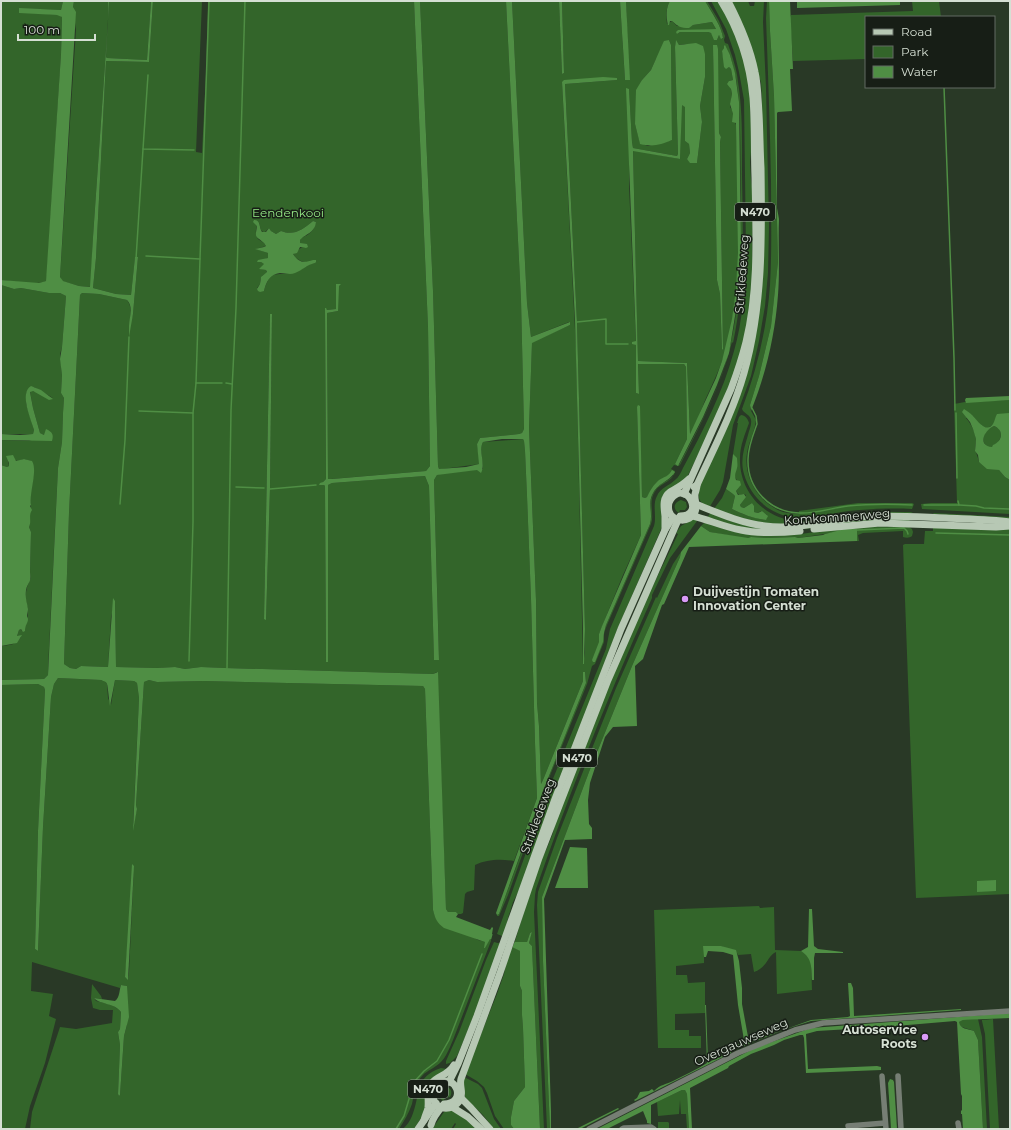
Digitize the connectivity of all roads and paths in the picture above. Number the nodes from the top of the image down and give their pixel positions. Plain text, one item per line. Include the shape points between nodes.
1 (721, 1) edge
2 (728, 1) edge
3 (690, 478) junction
4 (691, 499) junction
5 (693, 516) junction
6 (677, 519) junction
7 (1010, 522) edge
8 (1010, 526) edge
9 (665, 530) junction
10 (507, 942) junction
11 (1010, 1011) edge
12 (460, 1057) junction
13 (882, 1076) dead end
14 (898, 1076) dead end
15 (448, 1082) junction
16 (458, 1085) junction
17 (459, 1100) junction
18 (443, 1107) junction
19 (424, 1120) junction
20 (848, 1126) dead end
21 (886, 1126) edge
22 (430, 1127) edge
23 (418, 1129) edge
24 (481, 1129) edge
25 (490, 1129) edge
26 (589, 1129) edge
27 (622, 1129) edge
28 (654, 1129) edge
29 (901, 1129) edge

1 - 3 main road, Strikledeweg / N470 via 744,52 753,97 755,270 746,343 731,389
2 - 4 main road, Strikledeweg / N470 via 749,50 758,96 762,220 760,271 754,329 744,374 725,425
3 - 4 main road, Strikledeweg / N470
3 - 9 main road, N470 via 665,499
4 - 5 main road, N470 via 696,510
4 - 6 main road, N470 via 692,508 689,514
4 - 6 main road, N470 via 680,494 675,495 669,502 670,514
4 - 7 main road, Komkommerweg via 741,521 773,527 881,516
5 - 6 main road
5 - 8 main road, Komkommerweg via 740,530 763,533 880,523
6 - 9 main road, Strikledeweg / N470
6 - 10 main road, Strikledeweg / N470 via 608,680
9 - 10 main road, Strikledeweg / N470 via 621,629 553,806
10 - 12 main road, Strikledeweg / N470
10 - 16 main road, Strikledeweg / N470 via 500,973
11 - 26 street, Overgauwseweg via 823,1023 794,1030 738,1053
12 - 15 main road, Strikledeweg / N470
12 - 19 main road, N470 via 450,1071 430,1086 428,1109
13 - 21 street
14 - 29 street
15 - 16 main road, N470
15 - 18 main road, N470 via 439,1084 433,1097
16 - 17 main road, N470
17 - 18 main road, N470
17 - 18 main road, N470 via 444,1104
17 - 25 main road
18 - 19 main road, N470
18 - 22 main road, N470
18 - 24 main road via 468,1117
19 - 23 main road, N470
20 - 21 street
27 - 28 street

